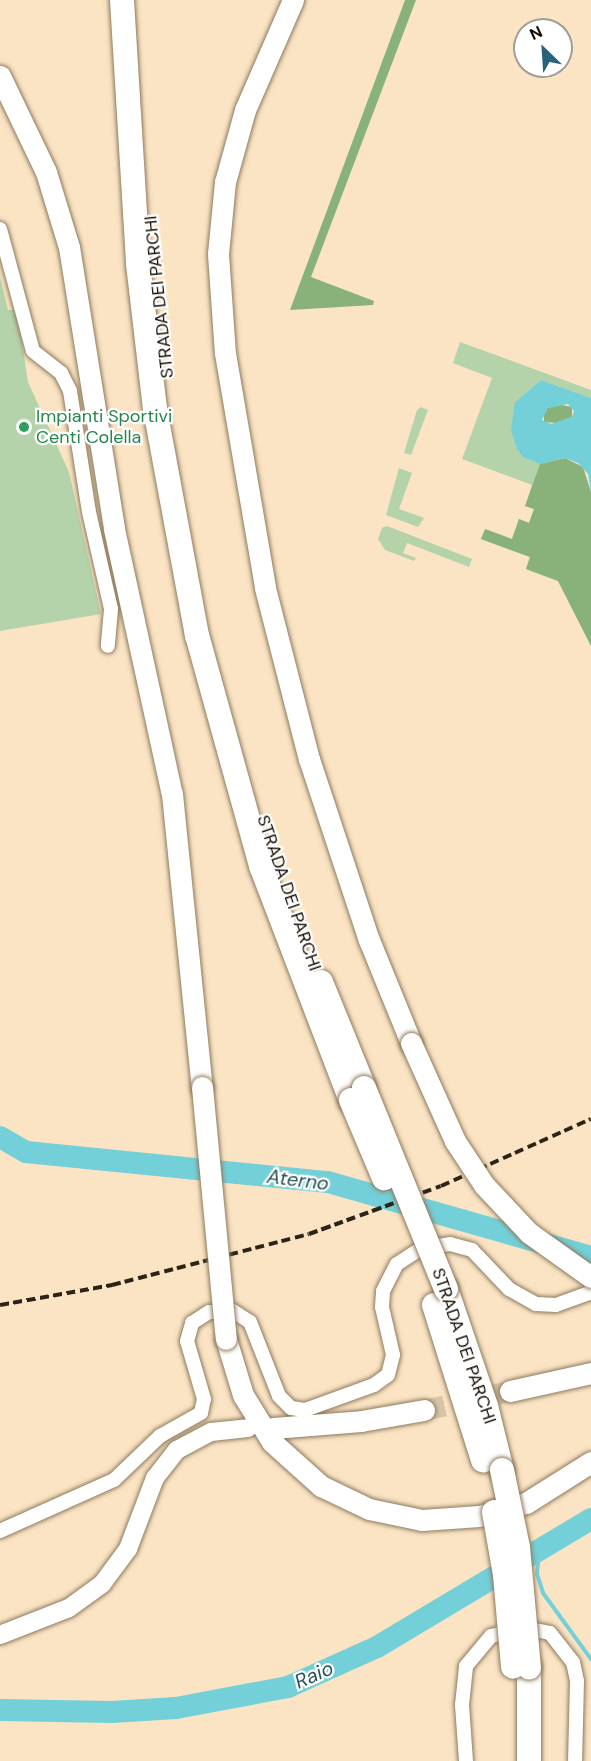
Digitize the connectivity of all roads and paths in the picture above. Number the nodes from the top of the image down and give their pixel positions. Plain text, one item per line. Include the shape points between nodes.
1 (122, 0) edge
2 (138, 0) edge
3 (293, 0) edge
4 (0, 76) edge
5 (0, 229) edge
6 (108, 646) dead end
7 (358, 1094) junction
8 (591, 1277) edge
9 (591, 1292) edge
10 (591, 1373) edge
11 (510, 1391) tunnel mouth
12 (424, 1410) tunnel mouth
13 (248, 1428) dead end
14 (273, 1428) dead end
15 (591, 1462) edge
16 (0, 1531) edge
17 (0, 1635) edge
18 (521, 1667) junction
19 (466, 1761) edge
20 (513, 1761) edge
21 (529, 1761) edge
22 (574, 1761) edge

1 - 7 highway, STRADA DEI PARCHI via 129,154 154,398 196,635 261,866
2 - 7 highway, STRADA DEI PARCHI via 156,281 195,554 253,788
3 - 8 highway, bridge via 245,110 225,182 218,254 225,353 259,560 309,759 369,940 455,1142 484,1185 529,1233
4 - 15 highway, bridge via 46,172 69,247 114,529 172,794 226,1339 243,1395 272,1442 321,1486 369,1509 422,1520 479,1516 526,1503
5 - 6 street via 33,351 61,373 70,391 89,512 111,609
7 - 18 highway, STRADA DEI PARCHI, bridge via 486,1406 495,1473 524,1587
9 - 16 street via 552,1306 536,1304 509,1288 472,1250 450,1244 422,1248 397,1264 383,1291 382,1307 393,1355 388,1375 350,1395 305,1410 291,1408 279,1396 250,1322 233,1311 208,1312 192,1323 187,1341 204,1399 201,1413 160,1436 114,1480
10 - 11 highway
12 - 14 highway via 361,1421
13 - 17 main road via 211,1432 177,1450 155,1478 128,1549 102,1584 62,1612
18 - 20 highway, STRADA DEI PARCHI
18 - 21 highway, STRADA DEI PARCHI
19 - 22 street via 462,1705 466,1666 490,1636 525,1628 550,1633 573,1662 577,1681

